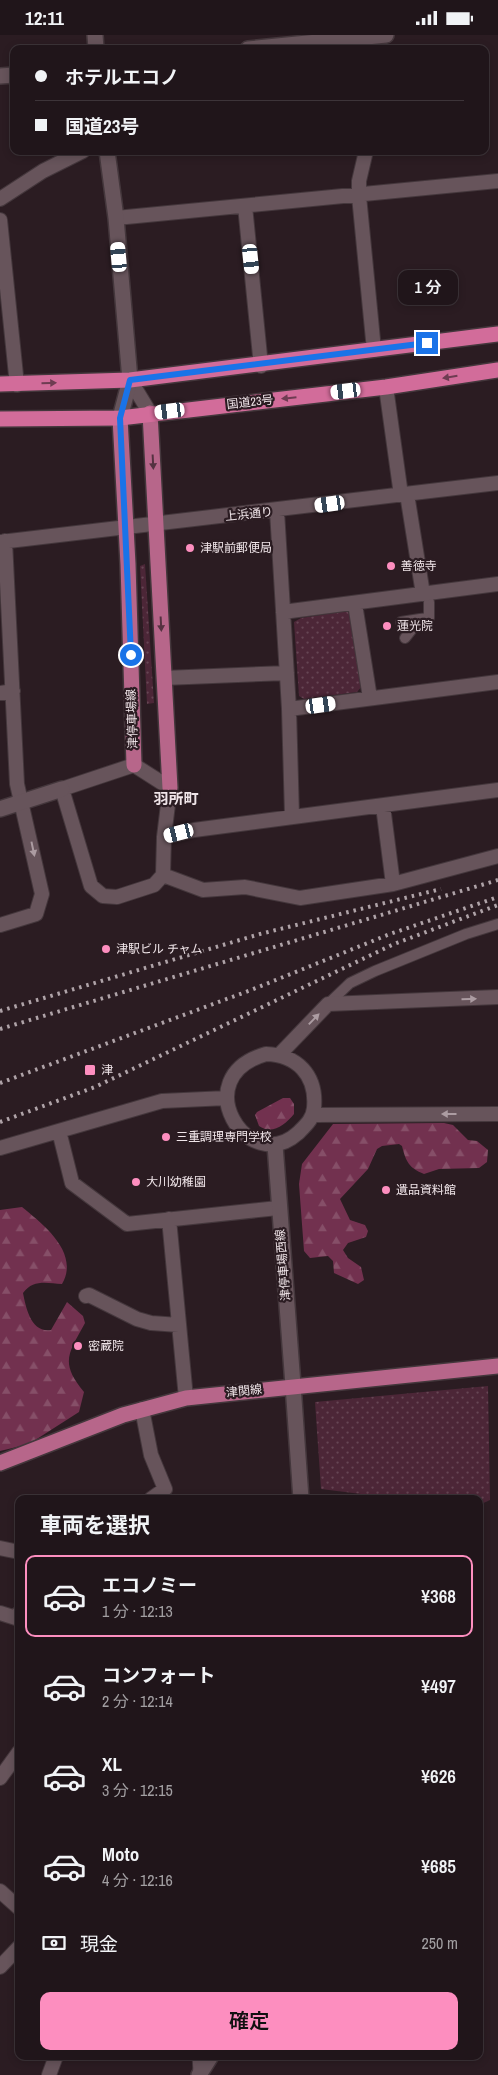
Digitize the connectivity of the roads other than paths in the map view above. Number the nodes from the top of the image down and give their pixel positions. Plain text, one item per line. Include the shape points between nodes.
1 (386, 35) edge
2 (304, 39) edge
3 (369, 43) edge
4 (270, 45) edge
5 (75, 155) edge
6 (108, 155) edge
7 (365, 155) edge
8 (498, 181) edge
9 (358, 196) junction
10 (0, 199) edge
11 (246, 206) junction
12 (116, 218) junction
13 (0, 220) edge
14 (498, 334) edge
15 (374, 350) junction
16 (261, 366) junction
17 (498, 370) edge
18 (130, 380) junction
19 (0, 385) edge
20 (17, 385) junction
21 (386, 387) junction
22 (150, 413) junction
23 (120, 418) junction
24 (0, 419) edge
25 (498, 483) edge
26 (404, 495) junction
27 (277, 511) junction
28 (156, 524) junction
29 (126, 528) junction
30 (2, 541) edge
31 (498, 584) edge
32 (426, 598) junction
33 (355, 604) junction
34 (283, 612) junction
35 (420, 619) junction
36 (401, 622) dead end
37 (405, 637) dead end
38 (286, 673) junction
39 (164, 678) junction
40 (498, 682) edge
41 (7, 692) edge
42 (370, 698) junction
43 (289, 709) junction
44 (134, 765) junction
45 (170, 788) junction
46 (62, 789) junction
47 (498, 790) edge
48 (23, 801) junction
49 (383, 806) junction
50 (0, 809) edge
51 (292, 816) junction
52 (164, 837) junction
53 (498, 857) edge
54 (163, 875) junction
55 (393, 884) junction
56 (498, 924) edge
57 (0, 925) edge
58 (498, 997) edge
59 (328, 1004) junction
60 (280, 1055) junction
61 (227, 1098) junction
62 (498, 1114) edge
63 (314, 1115) junction
64 (59, 1131) junction
65 (275, 1145) junction
66 (0, 1148) edge
67 (278, 1208) junction
68 (169, 1219) junction
69 (86, 1295) dead end
70 (179, 1325) junction
71 (498, 1366) edge
72 (293, 1385) junction
73 (186, 1398) junction
74 (142, 1409) junction
75 (0, 1463) edge
76 (157, 1495) edge
77 (301, 1495) edge
78 (0, 1548) edge
79 (15, 1551) edge
80 (0, 1613) edge
81 (15, 1618) edge
82 (15, 1757) edge
83 (0, 1778) edge
84 (0, 1891) edge
85 (15, 1904) edge
86 (15, 1951) edge
87 (0, 1967) edge
88 (55, 2060) edge
89 (196, 2060) edge
90 (207, 2060) edge
91 (49, 2075) edge
92 (198, 2075) edge

1 - 3 street
2 - 3 street
2 - 4 street
5 - 10 street
6 - 12 street
7 - 9 street
8 - 9 street
9 - 11 street
9 - 15 street
11 - 12 street
11 - 16 street
12 - 18 street
13 - 20 street
14 - 15 highway
15 - 16 highway
16 - 18 highway
17 -> 21 highway, 国道23号
20 -> 18 highway
18 - 22 street
18 - 23 street
19 - 20 highway
21 -> 22 highway, 国道23号
21 - 26 street
22 - 23 highway, 国道23号
22 -> 28 main road
23 - 24 highway, 国道23号
23 - 29 main road, 津停車場線
25 - 26 street, 上浜通り
26 - 27 street, 上浜通り
26 - 32 street
27 - 28 street, 上浜通り
27 - 34 street
28 - 29 street, 上浜通り
28 -> 39 main road
29 - 30 street, 上浜通り
29 - 44 main road, 津停車場線
30 - 41 street
31 - 32 street
32 - 33 street
32 - 35 street via 429,617
33 - 34 street
33 - 42 street
34 - 38 street
35 - 36 street
35 - 37 street
38 - 39 street
38 - 43 street
39 - 45 main road
40 - 42 street
41 - 48 street via 17,784
42 - 43 street
43 - 51 street
44 - 45 street
44 - 46 street, 津停車場線
45 - 52 street
46 - 48 street
46 - 54 street via 92,886 103,896 117,897 154,885
47 - 49 street
48 - 50 street
48 -> 57 street via 42,894 36,914
49 - 51 street
49 - 55 street
51 - 52 street via 194,829
52 - 54 street
53 - 55 street
54 - 55 street via 203,890 245,887 300,899
56 - 59 street via 375,971 350,983
59 -> 58 street
60 -> 59 street
60 - 61 street via 266,1054 240,1066 232,1077
60 - 63 street via 294,1060 313,1083
61 - 64 street via 162,1101
61 - 65 street via 232,1119 240,1130 264,1144
62 -> 63 street
63 - 65 street via 287,1142
64 - 66 street
64 - 68 street via 72,1183 127,1224
65 - 67 street, 津停車場西線
67 - 68 street
67 - 72 street, 津停車場西線
68 - 70 street
69 - 70 street via 137,1319
70 - 73 street
71 - 72 main road, 津関線
72 - 73 main road, 津関線
72 - 77 street, 津停車場西線
73 - 74 main road, 津関線
74 - 75 main road, 津関線
74 - 76 street via 151,1455 165,1489
78 - 79 street
80 - 81 street
82 - 83 street
84 - 85 street
86 - 87 street
88 - 91 street
89 - 92 lane
90 - 92 street

